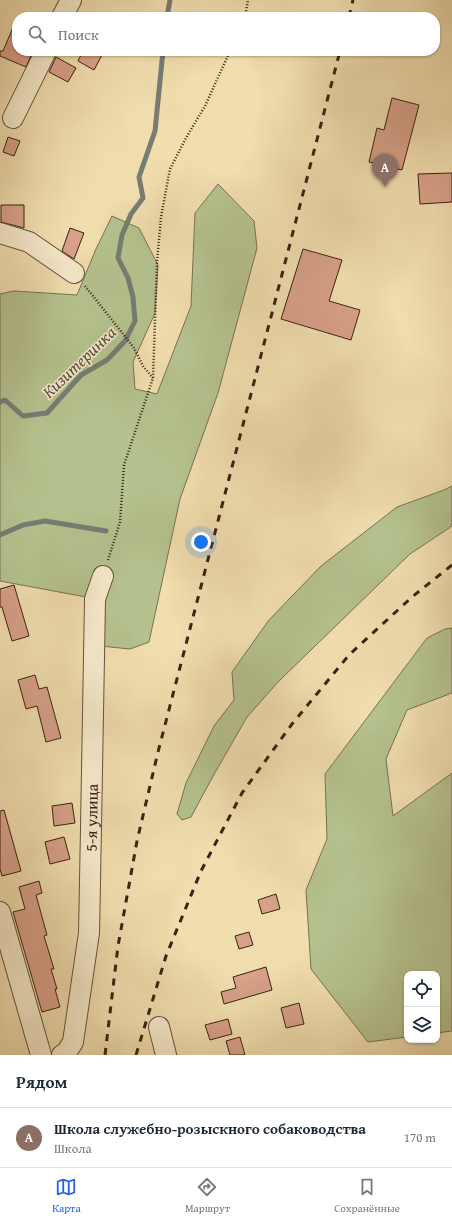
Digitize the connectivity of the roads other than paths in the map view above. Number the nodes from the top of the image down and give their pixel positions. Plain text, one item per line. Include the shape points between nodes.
1 (71, 0) edge
2 (65, 12) edge
3 (44, 56) edge
4 (13, 118) dead end
5 (0, 233) edge
6 (74, 273) road end
7 (103, 576) road end
8 (0, 912) edge
9 (159, 1027) dead end
10 (42, 1055) edge
11 (62, 1055) edge
12 (166, 1055) edge

1 - 2 street
3 - 4 street
5 - 6 street via 30,242
7 - 11 street, 5-я улица via 95,599 89,933 73,1042
8 - 10 street
9 - 12 street

